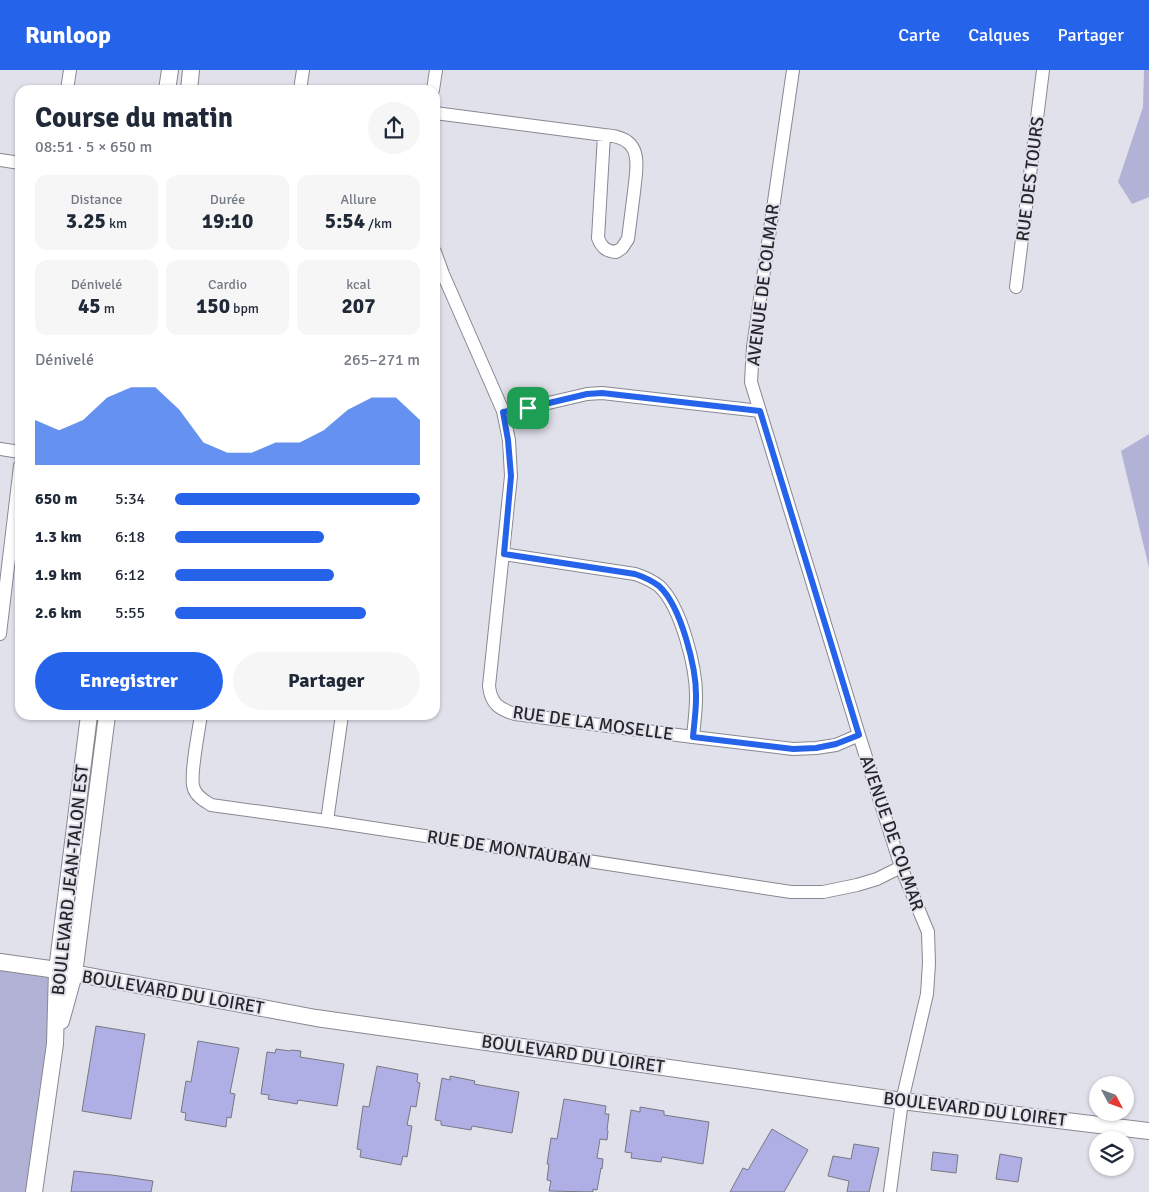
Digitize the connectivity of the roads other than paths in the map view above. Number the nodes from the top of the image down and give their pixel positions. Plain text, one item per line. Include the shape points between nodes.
1 (70, 70) edge
2 (170, 70) edge
3 (191, 70) edge
4 (303, 70) edge
5 (436, 70) edge
6 (793, 70) edge
7 (1043, 70) edge
8 (68, 85) edge
9 (168, 85) edge
10 (190, 85) edge
11 (301, 85) edge
12 (434, 85) edge
13 (440, 114) edge
14 (604, 136) junction
15 (0, 160) edge
16 (15, 162) edge
17 (440, 277) edge
18 (1016, 288) dead end
19 (760, 411) junction
20 (503, 412) junction
21 (0, 450) edge
22 (15, 452) edge
23 (15, 508) edge
24 (504, 554) junction
25 (0, 634) edge
26 (88, 720) edge
27 (106, 720) edge
28 (200, 720) edge
29 (341, 720) edge
30 (859, 735) junction
31 (693, 737) junction
32 (327, 821) junction
33 (901, 867) junction
34 (0, 962) edge
35 (57, 970) junction
36 (74, 974) junction
37 (55, 1044) junction
38 (902, 1101) junction
39 (1149, 1131) edge
40 (34, 1192) edge
41 (890, 1192) edge

1 - 8 street
2 - 9 street
3 - 10 street
4 - 11 street
5 - 12 street
6 - 19 street, AVENUE DE COLMAR via 752,347 751,382
7 - 18 street, RUE DES TOURS
13 - 14 street
14 - 14 street via 627,141 638,162 628,239 616,252 607,251 598,238
15 - 16 street
17 - 20 street, RUE DE LA MOSELLE
19 - 20 street via 602,393
19 - 30 street, AVENUE DE COLMAR
20 - 24 street, RUE DE LA MOSELLE via 511,476
21 - 22 street
23 - 25 street
24 - 31 street via 635,574 660,587 683,630 693,668 696,698
24 - 31 street, RUE DE LA MOSELLE via 489,686 494,703 503,711 515,714
26 - 35 street, BOULEVARD JEAN-TALON EST
27 - 36 street, BOULEVARD JEAN-TALON EST
28 - 32 street, RUE DE MONTAUBAN via 192,778 194,789 201,798 211,805
29 - 32 street
30 - 31 street, RUE DE LA MOSELLE via 836,744 793,749
30 - 33 street, AVENUE DE COLMAR
32 - 33 street, RUE DE MONTAUBAN via 791,892 823,892 857,885
33 - 38 street, AVENUE DE COLMAR via 928,932 929,963 927,994
34 - 35 street, BOULEVARD DU LOIRET
35 - 36 street, BOULEVARD DU LOIRET
35 - 37 street, BOULEVARD JEAN-TALON EST
36 - 37 street, BOULEVARD JEAN-TALON EST
36 - 38 street, BOULEVARD DU LOIRET via 316,1018
37 - 40 street, BOULEVARD JEAN-TALON EST
38 - 39 street, BOULEVARD DU LOIRET
38 - 41 street, AVENUE DE COLMAR

